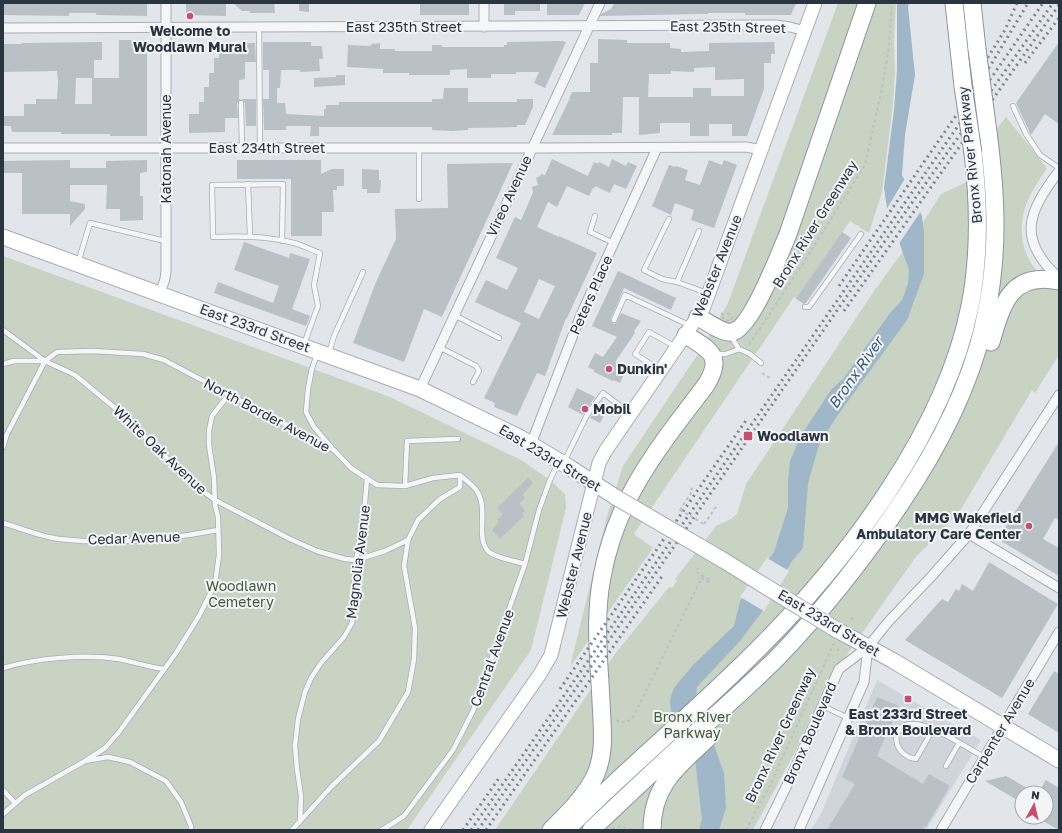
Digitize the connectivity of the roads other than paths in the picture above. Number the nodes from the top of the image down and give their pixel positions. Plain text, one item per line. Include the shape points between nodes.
1 (166, 3) edge
2 (484, 3) edge
3 (600, 3) edge
4 (815, 3) edge
5 (867, 3) edge
6 (954, 3) edge
7 (972, 3) edge
8 (259, 27) junction
9 (484, 27) junction
10 (589, 27) junction
11 (3, 28) edge
12 (166, 28) junction
13 (805, 31) junction
14 (241, 103) dead end
15 (1013, 106) dead end
16 (3, 148) edge
17 (166, 148) junction
18 (242, 148) junction
19 (260, 148) junction
20 (419, 148) junction
21 (532, 148) junction
22 (657, 148) junction
23 (762, 150) junction
24 (1059, 168) edge
25 (1059, 171) edge
26 (248, 184) junction
27 (419, 199) dead end
28 (595, 216) dead end
29 (669, 219) dead end
30 (699, 231) dead end
31 (861, 234) dead end
32 (250, 236) junction
33 (3, 237) edge
34 (165, 241) junction
35 (282, 241) junction
36 (614, 243) junction
37 (78, 264) junction
38 (362, 272) dead end
39 (1059, 278) edge
40 (677, 282) junction
41 (1059, 282) edge
42 (160, 293) junction
43 (708, 294) junction
44 (804, 307) dead end
45 (454, 315) junction
46 (614, 320) dead end
47 (3, 330) edge
48 (689, 332) junction
49 (728, 332) junction
50 (499, 338) dead end
51 (303, 345) junction
52 (439, 347) junction
53 (739, 349) junction
54 (323, 353) junction
55 (711, 353) junction
56 (45, 361) junction
57 (761, 363) dead end
58 (3, 364) edge
59 (661, 371) junction
60 (473, 382) dead end
61 (420, 389) junction
62 (229, 394) junction
63 (1059, 395) edge
64 (631, 414) junction
65 (949, 423) junction
66 (458, 439) dead end
67 (531, 444) junction
68 (3, 447) edge
69 (334, 450) junction
70 (561, 462) junction
71 (460, 475) junction
72 (367, 479) junction
73 (594, 484) junction
74 (405, 486) junction
75 (215, 500) junction
76 (3, 523) edge
77 (218, 530) junction
78 (969, 534) junction
79 (408, 540) junction
80 (356, 560) junction
81 (524, 564) junction
82 (1059, 588) edge
83 (1059, 632) edge
84 (868, 648) junction
85 (3, 668) edge
86 (164, 669) junction
87 (822, 706) junction
88 (848, 718) junction
89 (1002, 726) junction
90 (933, 729) junction
91 (959, 743) junction
92 (683, 753) junction
93 (984, 757) junction
94 (1059, 760) edge
95 (85, 761) junction
96 (946, 766) dead end
97 (3, 790) edge
98 (15, 803) junction
99 (3, 814) edge
100 (300, 821) junction
101 (191, 830) edge
102 (292, 830) edge
103 (382, 830) edge
104 (431, 830) edge
105 (551, 830) edge
106 (566, 830) edge
107 (592, 830) edge
108 (652, 830) edge
109 (765, 830) edge
110 (799, 830) edge
111 (941, 830) edge

1 - 12 street, Katonah Avenue
2 - 9 street
3 - 10 street, Vireo Avenue
4 - 13 main road, Webster Avenue
5 - 49 highway via 781,250 748,319 738,329
6 - 106 highway, Bronx River Parkway, bridge via 978,211 973,288 948,380 931,416 885,494 824,578 763,644
7 - 65 highway, Bronx River Parkway, bridge via 995,190 995,250 991,291 976,356
8 - 9 street, East 235th Street
8 - 12 street, East 235th Street
8 - 19 lane
9 - 10 street, East 235th Street
10 - 13 street, East 235th Street via 776,25
10 - 21 street, Vireo Avenue
11 - 12 street, East 235th Street
12 - 17 street, Katonah Avenue
13 - 23 main road, Webster Avenue
14 - 18 lane
15 - 24 lane via 1026,134 1040,154
16 - 17 street, East 234th Street
17 - 18 street, East 234th Street
17 - 34 street, Katonah Avenue
18 - 19 street, East 234th Street
19 - 20 street, East 234th Street
20 - 21 street, East 234th Street
20 - 27 lane
21 - 22 street, East 234th Street
21 - 45 street, Vireo Avenue
22 - 23 street, East 234th Street via 746,147
22 - 36 street, Peters Place
23 - 43 main road, Webster Avenue
25 - 39 street via 1039,199 1031,230 1036,252
26 - 32 lane
26 - 32 lane via 212,184 213,237
26 - 35 lane via 283,184
28 - 36 lane via 590,232
29 - 40 lane via 644,270 662,279
30 - 40 lane
31 - 44 lane via 809,307
32 - 35 lane
33 - 37 main road, East 233rd Street
34 - 37 lane via 90,224
34 - 42 street, Katonah Avenue via 166,275
35 - 51 lane via 320,253 314,285 318,306
36 - 67 street, Peters Place via 574,331
37 - 42 main road, East 233rd Street
38 - 54 lane via 334,336
40 - 43 lane
41 - 65 highway via 1037,279 1028,281 1010,294 999,314 985,362 976,382
42 - 51 main road, East 233rd Street
43 - 48 main road, Webster Avenue via 703,309
45 - 50 lane
45 - 52 street, Vireo Avenue
46 - 48 lane via 625,295
47 - 56 lane
48 - 49 highway
48 - 55 highway
48 - 59 main road, Webster Avenue
48 - 59 lane via 649,332 635,354
49 - 53 lane
51 - 54 main road, East 233rd Street
52 - 60 lane via 476,366 479,371
52 - 61 street, Vireo Avenue
53 - 55 lane via 726,354
53 - 57 lane
54 - 61 main road, East 233rd Street
54 - 69 lane via 312,368 306,412 314,427
55 - 105 highway via 715,363 712,375 646,466 629,496 611,538 598,610 602,734 600,761 588,788
56 - 58 lane, White Oak Avenue via 14,361
56 - 62 lane, North Border Avenue via 57,352 143,354 164,360
56 - 68 lane via 7,434
56 - 75 lane, White Oak Avenue via 75,375 120,412 192,483
59 - 64 main road, Webster Avenue
61 - 67 main road, East 233rd Street
62 - 69 lane, North Border Avenue
62 - 75 lane via 212,416 210,431 209,445
63 - 78 street, Bronx Boulevard
64 - 70 lane, Central Avenue via 603,392
64 - 73 main road, Webster Avenue via 599,463
65 - 92 highway, Bronx River Parkway via 906,495 870,548 830,598 721,718
66 - 74 lane via 407,442
67 - 70 main road, East 233rd Street
69 - 72 lane, North Border Avenue
70 - 73 main road, East 233rd Street
70 - 81 lane, Central Avenue via 550,480 539,510
71 - 74 lane, North Border Avenue via 432,478
71 - 79 lane via 460,486 440,499 418,520
71 - 81 lane via 477,490 483,507 484,544 490,552
72 - 74 lane, North Border Avenue via 377,485
72 - 80 lane, Magnolia Avenue
73 - 84 main road, East 233rd Street, bridge
73 - 104 main road, Webster Avenue via 551,655
75 - 77 lane
75 - 80 lane, White Oak Avenue via 317,551
76 - 77 lane, Cedar Avenue via 58,539 116,542 183,537
77 - 86 lane via 219,555 214,584 199,616
78 - 82 street
78 - 84 street, Bronx Boulevard via 888,622
79 - 80 lane, White Oak Avenue via 385,551
79 - 100 lane via 404,566 415,636 408,692 378,741
80 - 100 lane, Magnolia Avenue via 352,623 311,678 298,719 295,746 301,796
81 - 103 lane, Central Avenue via 473,711 453,750 404,816
83 - 89 street, Carpenter Avenue
84 - 87 street, Bronx Boulevard via 839,669
84 - 88 street, Bronx Boulevard via 864,682
84 - 89 main road, East 233rd Street
85 - 86 lane via 23,662 84,658 119,659 150,668
86 - 95 lane via 119,732 105,748
87 - 88 lane
87 - 109 street, Bronx Boulevard
88 - 110 street, Bronx Boulevard
89 - 93 street, Carpenter Avenue
89 - 94 main road, East 233rd Street
90 - 90 lane via 914,724 906,725 897,736 899,750 903,755 916,759
90 - 91 lane
91 - 93 lane
91 - 96 lane
92 - 107 highway, Bronx River Parkway
92 - 108 highway via 661,788 654,809
93 - 111 street, Carpenter Avenue
95 - 98 lane
95 - 101 lane via 108,757 130,762 166,781 181,802
97 - 98 lane
98 - 99 lane
100 - 102 lane

